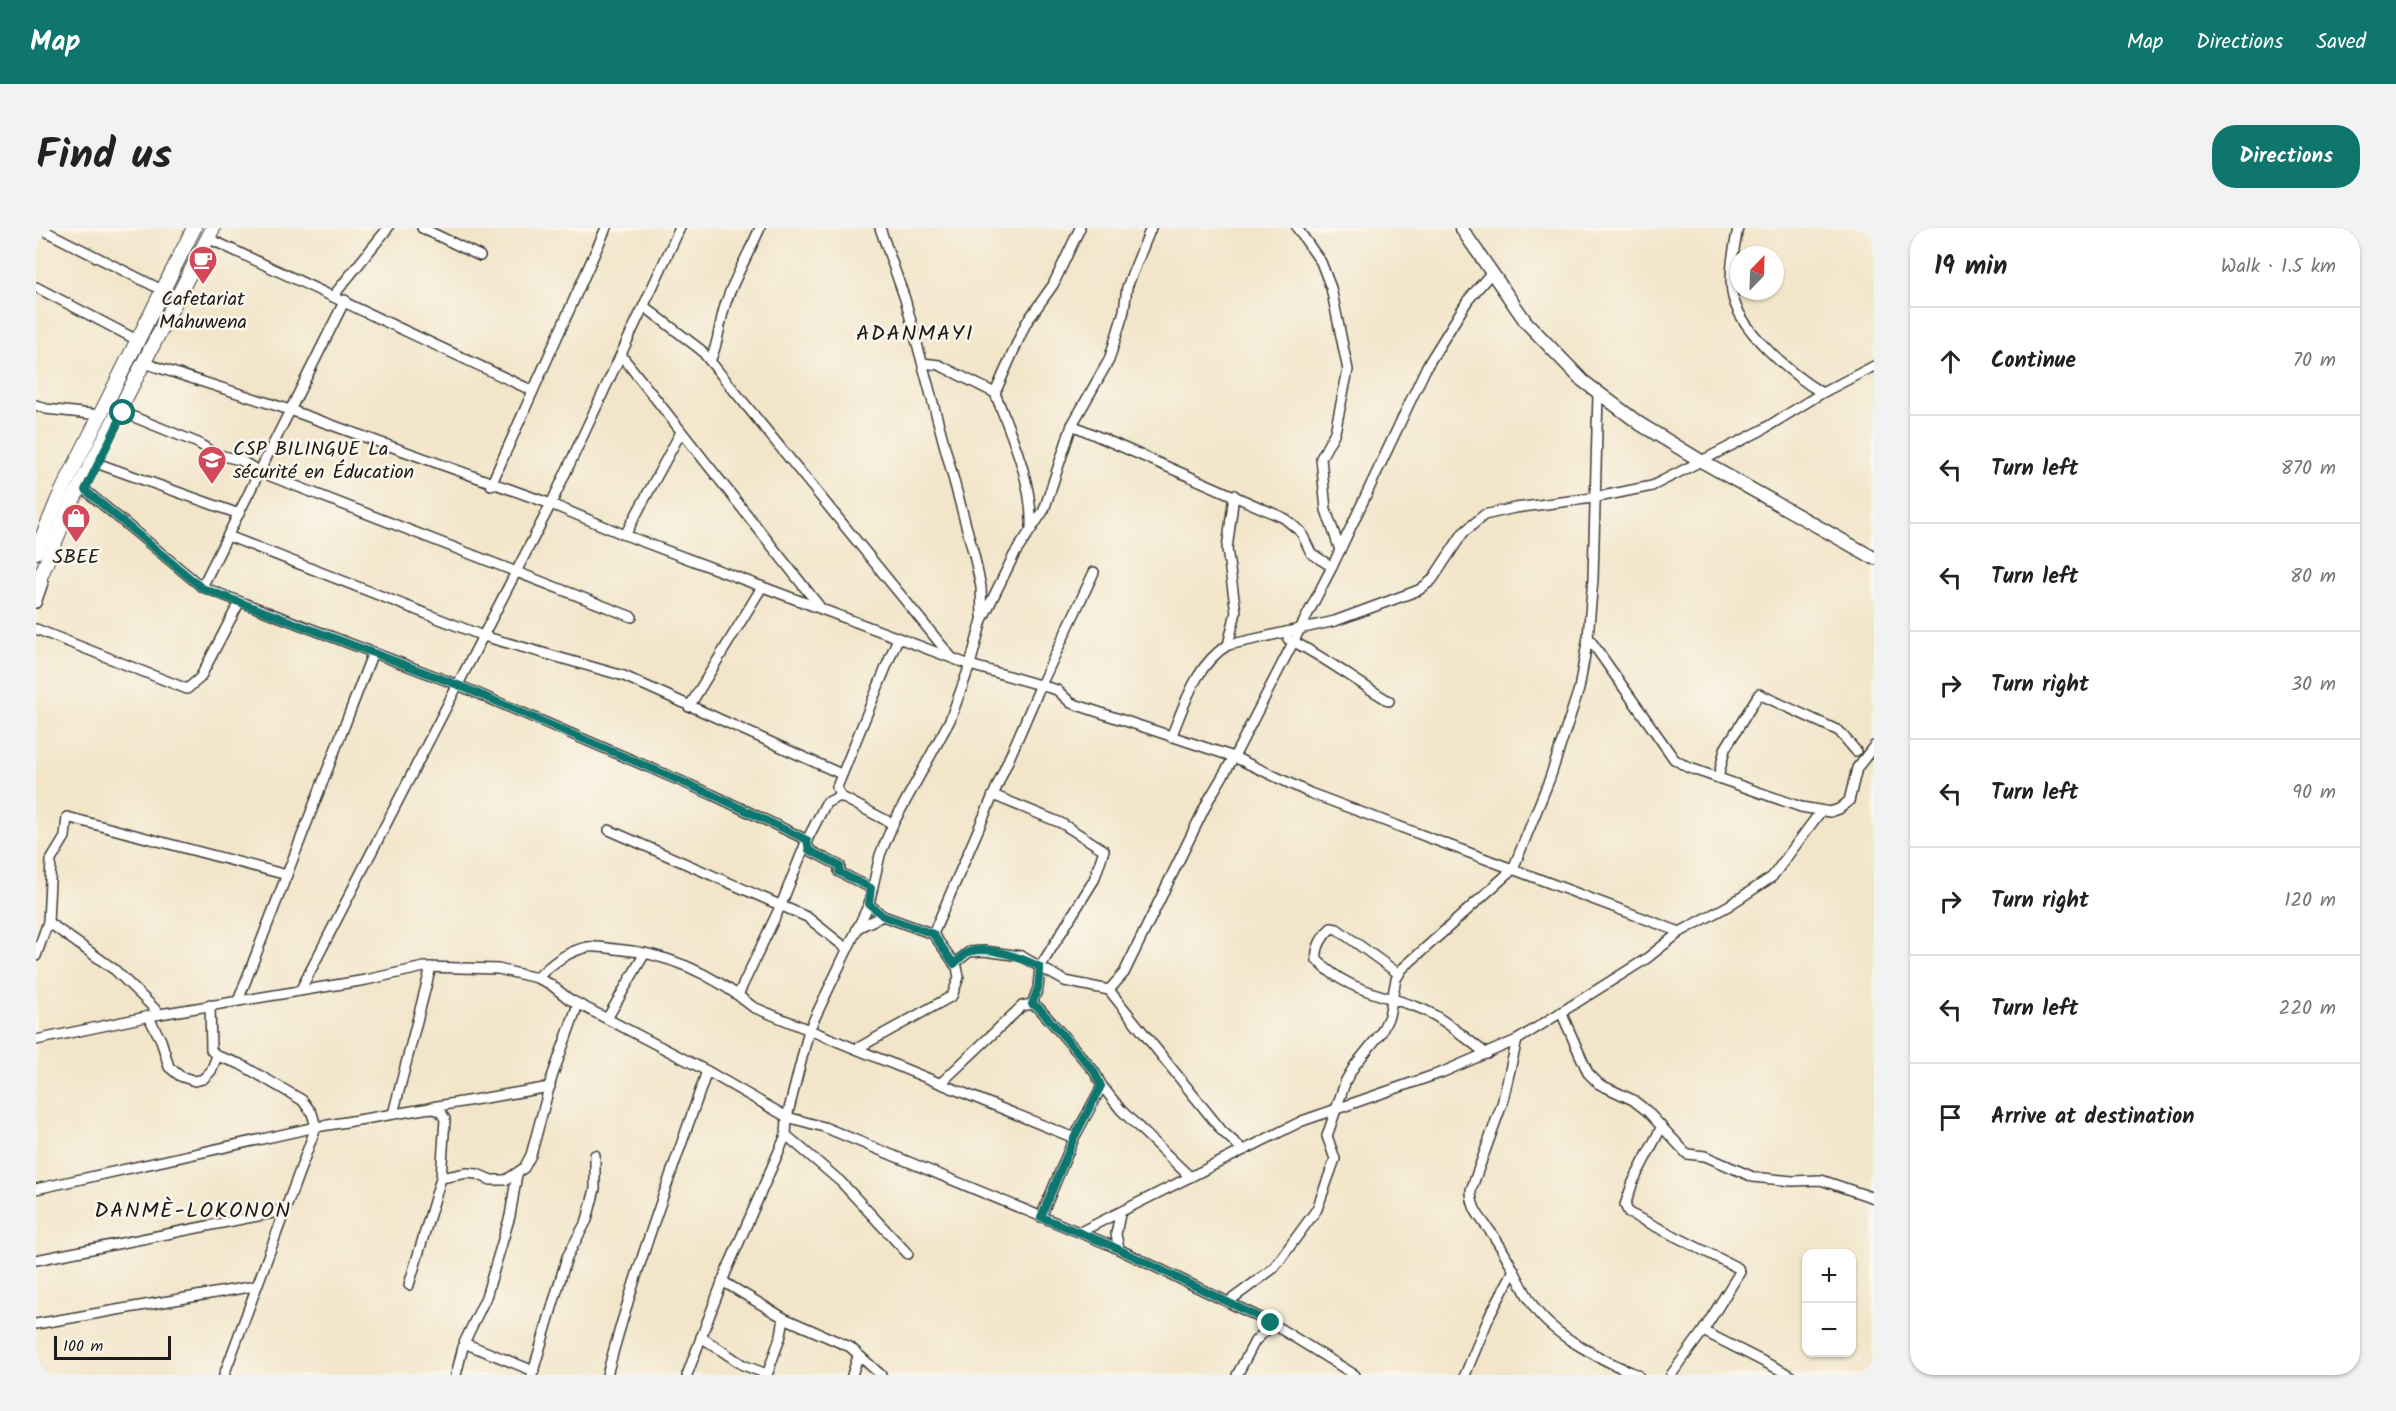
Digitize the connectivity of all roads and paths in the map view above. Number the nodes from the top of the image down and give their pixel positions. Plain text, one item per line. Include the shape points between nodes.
1 (39, 228) edge
2 (194, 228) edge
3 (219, 228) edge
4 (388, 228) edge
5 (423, 228) edge
6 (606, 228) edge
7 (680, 228) edge
8 (760, 228) edge
9 (880, 228) edge
10 (1080, 228) edge
11 (1151, 228) edge
12 (1298, 228) edge
13 (1461, 228) edge
14 (1738, 228) edge
15 (212, 234) edge
16 (480, 256) dead end
17 (1492, 272) junction
18 (36, 287) edge
19 (162, 290) junction
20 (334, 295) junction
21 (345, 300) junction
22 (645, 307) junction
23 (136, 340) junction
24 (621, 355) junction
25 (710, 361) junction
26 (923, 363) junction
27 (147, 364) junction
28 (1874, 366) edge
29 (533, 391) junction
30 (995, 393) junction
31 (1822, 393) junction
32 (1599, 394) junction
33 (36, 405) edge
34 (290, 410) junction
35 (123, 413) junction
36 (100, 415) junction
37 (1072, 425) junction
38 (681, 432) junction
39 (1701, 461) junction
40 (99, 464) junction
41 (260, 472) junction
42 (491, 485) junction
43 (85, 490) junction
44 (1234, 495) junction
45 (1593, 498) junction
46 (551, 504) junction
47 (239, 514) junction
48 (1030, 531) junction
49 (625, 535) junction
50 (228, 536) junction
51 (1340, 550) junction
52 (36, 552) edge
53 (1874, 558) edge
54 (1332, 567) junction
55 (516, 572) junction
56 (1094, 572) dead end
57 (36, 587) edge
58 (762, 587) junction
59 (202, 588) junction
60 (36, 603) edge
61 (238, 603) junction
62 (820, 607) junction
63 (632, 617) dead end
64 (982, 620) junction
65 (1301, 627) junction
66 (36, 629) edge
67 (1278, 635) junction
68 (483, 636) junction
69 (898, 638) junction
70 (1588, 638) junction
71 (1292, 641) junction
72 (1228, 645) junction
73 (373, 652) junction
74 (952, 658) junction
75 (970, 665) junction
76 (458, 685) junction
77 (1040, 687) junction
78 (1389, 701) dead end
79 (690, 706) junction
80 (1171, 737) junction
81 (1874, 746) edge
82 (1856, 752) dead end
83 (1234, 757) junction
84 (841, 774) junction
85 (1718, 778) junction
86 (993, 795) junction
87 (840, 796) junction
88 (1821, 811) junction
89 (893, 825) junction
90 (609, 830) dead end
91 (807, 840) junction
92 (1513, 869) junction
93 (287, 875) junction
94 (871, 888) junction
95 (869, 904) junction
96 (781, 905) junction
97 (883, 916) junction
98 (48, 922) junction
99 (857, 928) junction
100 (1680, 932) junction
101 (933, 934) junction
102 (846, 948) junction
103 (645, 953) junction
104 (36, 956) edge
105 (954, 964) junction
106 (432, 967) junction
107 (1040, 967) junction
108 (1399, 974) junction
109 (537, 978) junction
110 (1109, 990) junction
111 (300, 991) junction
112 (738, 995) junction
113 (1393, 1000) junction
114 (238, 1001) junction
115 (579, 1004) junction
116 (1032, 1004) junction
117 (210, 1005) junction
118 (1561, 1012) junction
119 (160, 1014) junction
120 (148, 1016) junction
121 (608, 1017) junction
122 (809, 1030) junction
123 (36, 1032) edge
124 (48, 1037) junction
125 (36, 1040) edge
126 (1518, 1040) junction
127 (858, 1048) junction
128 (1487, 1054) junction
129 (217, 1056) junction
130 (707, 1071) junction
131 (941, 1083) junction
132 (1101, 1086) junction
133 (550, 1087) junction
134 (430, 1108) junction
135 (1336, 1110) junction
136 (393, 1114) junction
137 (787, 1117) junction
138 (316, 1127) junction
139 (1661, 1128) junction
140 (786, 1135) junction
141 (1074, 1138) junction
142 (1243, 1150) junction
143 (595, 1155) dead end
144 (517, 1174) junction
145 (1190, 1177) junction
146 (441, 1179) junction
147 (36, 1189) edge
148 (1874, 1198) edge
149 (286, 1208) junction
150 (1120, 1214) junction
151 (1041, 1217) junction
152 (1080, 1232) junction
153 (1119, 1249) junction
154 (908, 1254) dead end
155 (36, 1260) edge
156 (1514, 1269) junction
157 (723, 1281) junction
158 (409, 1285) dead end
159 (255, 1286) junction
160 (1507, 1286) junction
161 (1523, 1286) junction
162 (1228, 1302) junction
163 (784, 1318) junction
164 (36, 1324) edge
165 (1273, 1324) junction
166 (1703, 1331) junction
167 (701, 1337) junction
168 (464, 1343) junction
169 (858, 1356) junction
170 (533, 1373) edge
171 (224, 1375) edge
172 (456, 1375) edge
173 (607, 1375) edge
174 (687, 1375) edge
175 (767, 1375) edge
176 (852, 1375) edge
177 (880, 1375) edge
178 (1237, 1375) edge
179 (1355, 1375) edge
180 (1465, 1375) edge
181 (1638, 1375) edge
182 (1671, 1375) edge
183 (1790, 1375) edge

1 - 19 street
2 - 19 highway
3 - 15 street
4 - 20 street
5 - 16 street
6 - 29 street
7 - 22 street
8 - 25 street via 728,297
9 - 26 street
10 - 30 street via 1053,285 1026,322
11 - 37 street via 1127,287 1108,360
12 - 51 street via 1321,262 1331,288 1348,370 1335,432 1321,458 1326,510
13 - 17 main road
14 - 31 street via 1732,268 1735,306 1780,364
15 - 20 street
15 - 27 street
15 - 57 highway via 71,504
17 - 32 main road via 1526,322 1554,354
17 - 51 street via 1468,300 1427,366
18 - 23 street
19 - 23 highway
20 - 21 street
21 - 29 street
21 - 34 street
22 - 24 street
22 - 25 street
23 - 36 highway
24 - 38 street
24 - 46 street
25 - 74 street
26 - 30 street via 939,365
26 - 64 street via 981,587
27 - 34 street
27 - 35 street
28 - 31 street
29 - 42 street
30 - 48 street via 1019,455 1031,514
31 - 39 street
32 - 39 main road
32 - 45 street
33 - 36 street
34 - 41 street
34 - 42 street
35 - 40 street
35 - 41 street via 198,443 215,454 240,460
36 - 52 highway
37 - 44 street
37 - 48 street via 1044,510
38 - 49 street
38 - 62 street
39 - 45 street via 1652,486
39 - 53 main road
40 - 43 street
40 - 47 street
41 - 47 street
41 - 55 street
42 - 46 street
43 - 59 street
43 - 60 street
44 - 54 street via 1294,525 1311,553
44 - 72 street via 1227,549 1236,612
45 - 65 street via 1484,515 1463,533 1425,586 1335,621
45 - 70 street via 1594,568
46 - 49 street
46 - 55 street
47 - 50 street
48 - 64 street
49 - 58 street
50 - 59 street
50 - 68 street
51 - 54 street
54 - 65 street
55 - 63 street
55 - 68 street
56 - 77 street
58 - 62 street
58 - 79 street
59 - 61 street
61 - 66 street via 200,678 187,689
61 - 73 street
62 - 69 street
64 - 75 street
65 - 67 street
65 - 71 street
67 - 71 street
67 - 72 street
68 - 76 street
68 - 79 street via 624,676
69 - 74 street
69 - 84 street
70 - 85 street via 1674,759
70 - 92 street via 1579,689 1550,778
71 - 78 street
71 - 83 street
72 - 80 street via 1214,653 1204,667
73 - 76 street
73 - 93 street
74 - 75 street
75 - 77 street
75 - 89 street via 950,720
76 - 91 street
76 - 111 street
77 - 80 street via 1057,690 1080,707
77 - 86 street
79 - 84 street
80 - 83 street
81 - 88 street via 1857,768 1849,801 1839,809
82 - 85 street via 1839,731 1759,694 1725,749
83 - 92 street via 1310,793
83 - 110 street via 1208,801 1124,973
84 - 87 street via 837,787
85 - 88 street
86 - 101 street
86 - 107 street via 1061,823 1104,850 1094,880
87 - 89 street
87 - 91 street via 826,803
88 - 100 street via 1772,877
89 - 94 street
90 - 96 street
91 - 94 street via 809,850 840,866 839,872
91 - 96 street
92 - 100 street
92 - 108 street
93 - 98 street via 68,817 65,837 51,860
93 - 114 street
94 - 95 street
95 - 97 street
95 - 99 street
96 - 102 street via 807,917
96 - 112 street
97 - 99 street
97 - 101 street
98 - 104 street
98 - 119 street via 115,970
99 - 102 street
100 - 118 street via 1646,959
101 - 105 street
102 - 122 street
103 - 109 street via 589,947 554,962
103 - 112 street via 698,970
103 - 121 street
105 - 107 street via 969,952 984,951 1021,956
105 - 127 street via 959,977 951,996
106 - 109 street via 498,969
106 - 111 street
106 - 136 street
107 - 110 street via 1065,981
107 - 116 street
108 - 113 street
108 - 113 street via 1337,929 1331,928 1317,949 1317,960 1332,976
109 - 115 street
110 - 142 street via 1222,1131
111 - 114 street
112 - 122 street via 753,1007
113 - 128 street via 1419,1007
113 - 135 street via 1381,1033 1346,1080
114 - 117 street
115 - 121 street
115 - 133 street
116 - 131 street via 1022,1006
116 - 132 street via 1094,1071
117 - 119 street
117 - 129 street via 211,1050
118 - 126 street
118 - 139 street via 1588,1073 1599,1084 1633,1100
119 - 120 street
120 - 124 street
120 - 129 street via 162,1040 169,1067 180,1076 195,1081 203,1079
121 - 130 street
122 - 127 street
122 - 137 street
123 - 124 street
124 - 125 street
126 - 128 street
126 - 156 street via 1502,1104 1471,1190 1475,1212
127 - 131 street
128 - 135 street
129 - 138 street via 240,1064 302,1100
130 - 137 street
130 - 173 street via 617,1332
131 - 141 street
132 - 141 street
132 - 145 street
133 - 134 street
133 - 144 street via 531,1155
134 - 136 street
134 - 146 street via 440,1111 445,1119
135 - 142 street via 1302,1121
135 - 162 street via 1327,1137 1335,1159 1317,1209 1274,1268
136 - 138 street
137 - 140 street
137 - 151 street via 824,1127
138 - 147 street
138 - 149 street
139 - 148 street via 1687,1154 1705,1156 1753,1177 1821,1180
139 - 166 street via 1633,1182 1626,1205 1635,1218 1738,1268 1740,1276
140 - 154 street via 841,1182
140 - 157 street
141 - 151 street
142 - 145 street
143 - 170 street via 595,1189 587,1220 567,1257
144 - 146 street via 506,1180 467,1173
144 - 168 street via 510,1216 486,1297
145 - 150 street
146 - 158 street
149 - 155 street via 168,1236
149 - 159 street
150 - 152 street
150 - 153 street via 1116,1234
151 - 152 street
152 - 153 street
153 - 162 street
156 - 160 street
156 - 161 street
157 - 163 street
157 - 167 street
159 - 164 street
159 - 171 street
160 - 161 street
160 - 180 street
161 - 181 street via 1535,1308 1555,1330
162 - 165 street
163 - 169 street via 850,1347
163 - 175 street
165 - 178 street via 1255,1341
165 - 179 street
166 - 182 street
166 - 183 street
167 - 174 street
167 - 175 street via 743,1365
168 - 170 street
168 - 172 street
169 - 176 street
169 - 177 street

